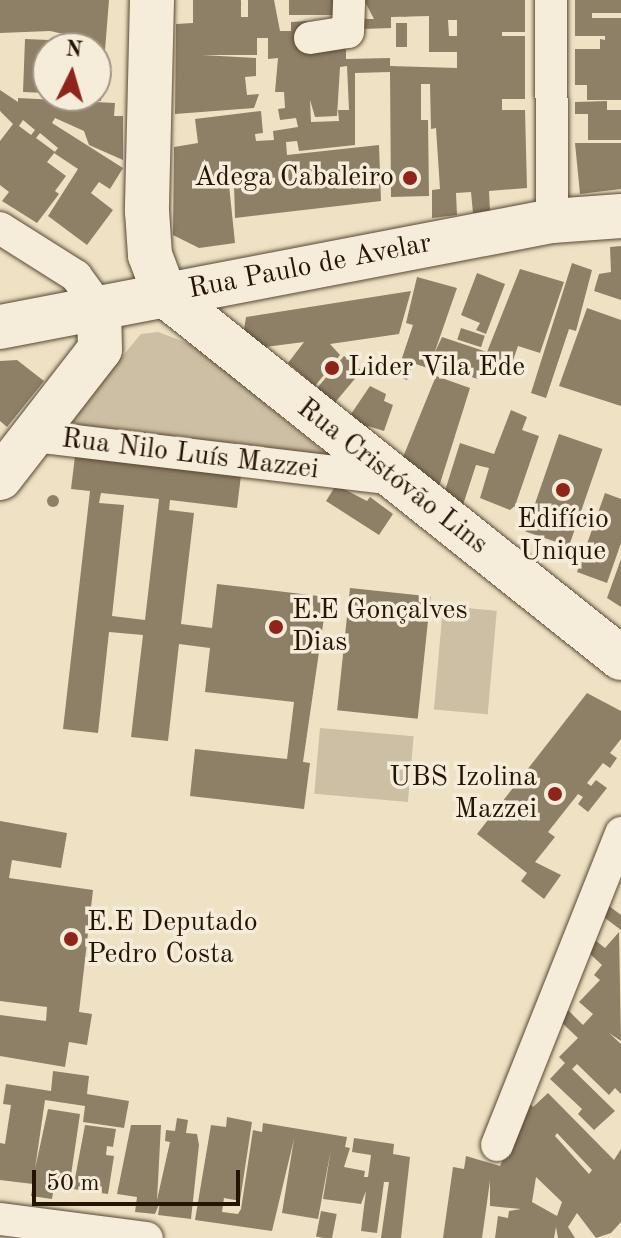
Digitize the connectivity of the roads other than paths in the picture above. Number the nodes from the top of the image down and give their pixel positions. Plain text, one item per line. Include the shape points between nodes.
1 (152, 0) edge
2 (349, 0) edge
3 (551, 0) edge
4 (310, 38) dead end
5 (621, 216) edge
6 (552, 221) junction
7 (0, 228) edge
8 (165, 295) junction
9 (99, 308) junction
10 (0, 327) edge
11 (34, 436) junction
12 (0, 478) edge
13 (394, 479) junction
14 (621, 658) edge
15 (621, 833) edge
16 (497, 1145) dead end
17 (0, 1219) edge
18 (147, 1238) edge

1 - 8 street via 147,211 150,255
2 - 4 street via 348,32
3 - 6 street
5 - 6 street, Rua Paulo de Avelar
6 - 8 street, Rua Paulo de Avelar
7 - 9 street via 76,276
8 - 9 street, Rua Paulo de Avelar
8 - 13 street, Rua Cristóvão Lins
9 - 10 street, Rua Paulo de Avelar
9 - 11 street via 100,349
11 - 12 street
11 - 13 street, Rua Nilo Luís Mazzei
13 - 14 street, Rua Cristóvão Lins
15 - 16 street
17 - 18 street

